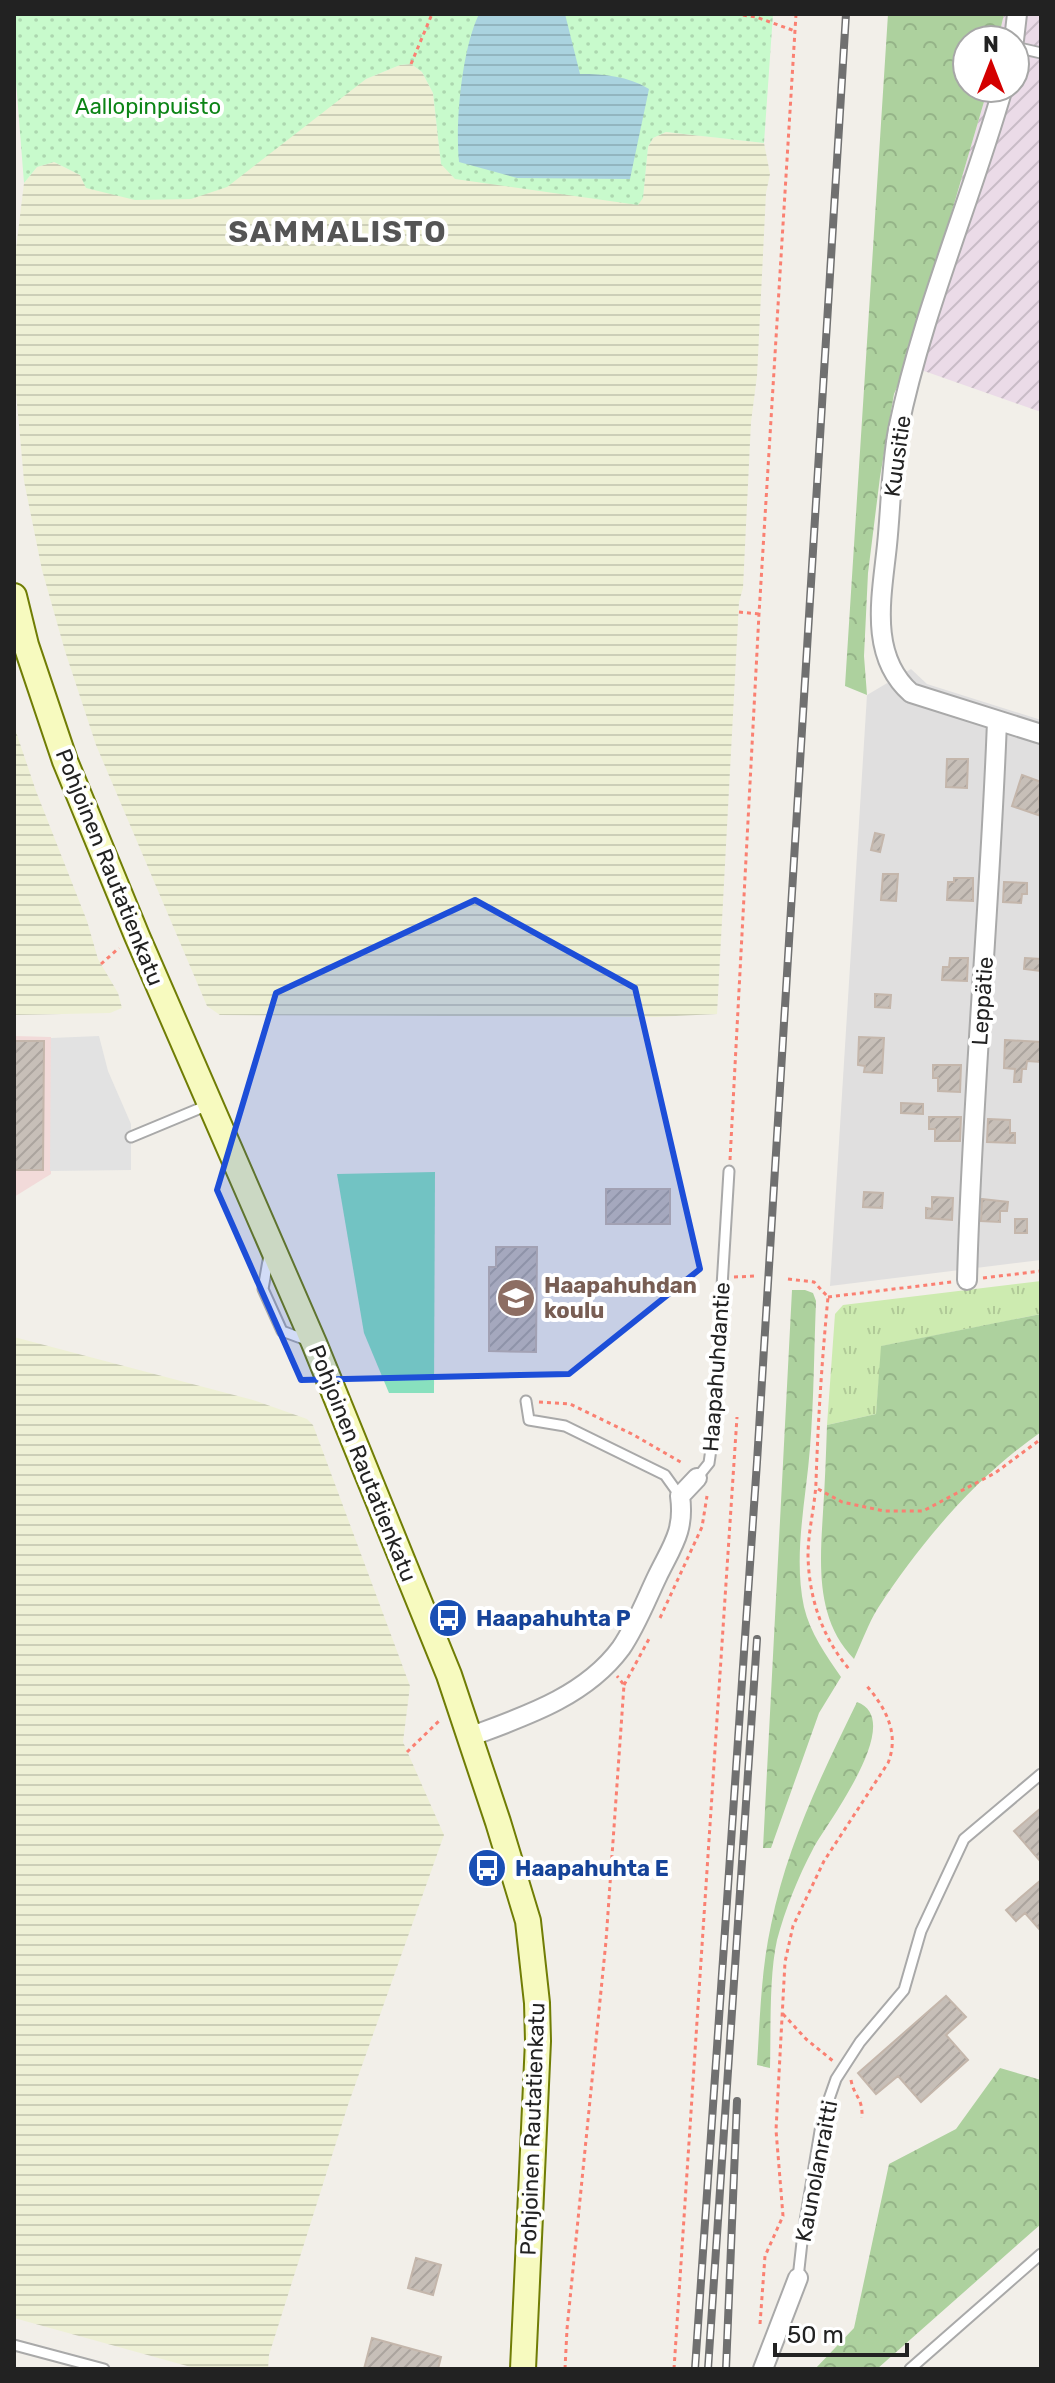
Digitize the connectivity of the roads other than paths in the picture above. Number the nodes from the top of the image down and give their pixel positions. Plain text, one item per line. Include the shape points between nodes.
1 (998, 104) edge
2 (14, 596) edge
3 (997, 721) junction
4 (1041, 734) edge
5 (211, 1104) junction
6 (131, 1137) dead end
7 (729, 1171) road end
8 (967, 1280) road end
9 (526, 1401) road end
10 (697, 1478) joint
11 (680, 1496) junction
12 (469, 1737) junction
13 (1041, 1774) edge
14 (1041, 2254) edge
15 (798, 2278) joint
16 (14, 2345) edge
17 (104, 2369) edge
18 (523, 2369) edge
19 (763, 2369) edge
20 (910, 2369) edge

1 - 3 street, Kuusitie via 900,420 881,616 886,660 902,685 924,699
2 - 5 street, Pohjoinen Rautatienkatu via 65,761
3 - 4 street, Kuusitie
3 - 8 street, Leppätie
5 - 6 lane
5 - 12 street, Pohjoinen Rautatienkatu via 398,1546
7 - 10 lane, Haapahuhdantie via 713,1435 709,1463
9 - 11 lane via 529,1420 565,1426 665,1475
10 - 11 street, Haapahuhdantie
11 - 12 street via 681,1527 630,1634 607,1665 541,1710
12 - 18 street, Pohjoinen Rautatienkatu via 528,1921 537,2003
13 - 15 lane, Kaunolanraitti via 964,1839 921,1931 904,1990 836,2079 822,2119
14 - 20 lane
15 - 19 street, Kaunolanraitti
16 - 17 lane

